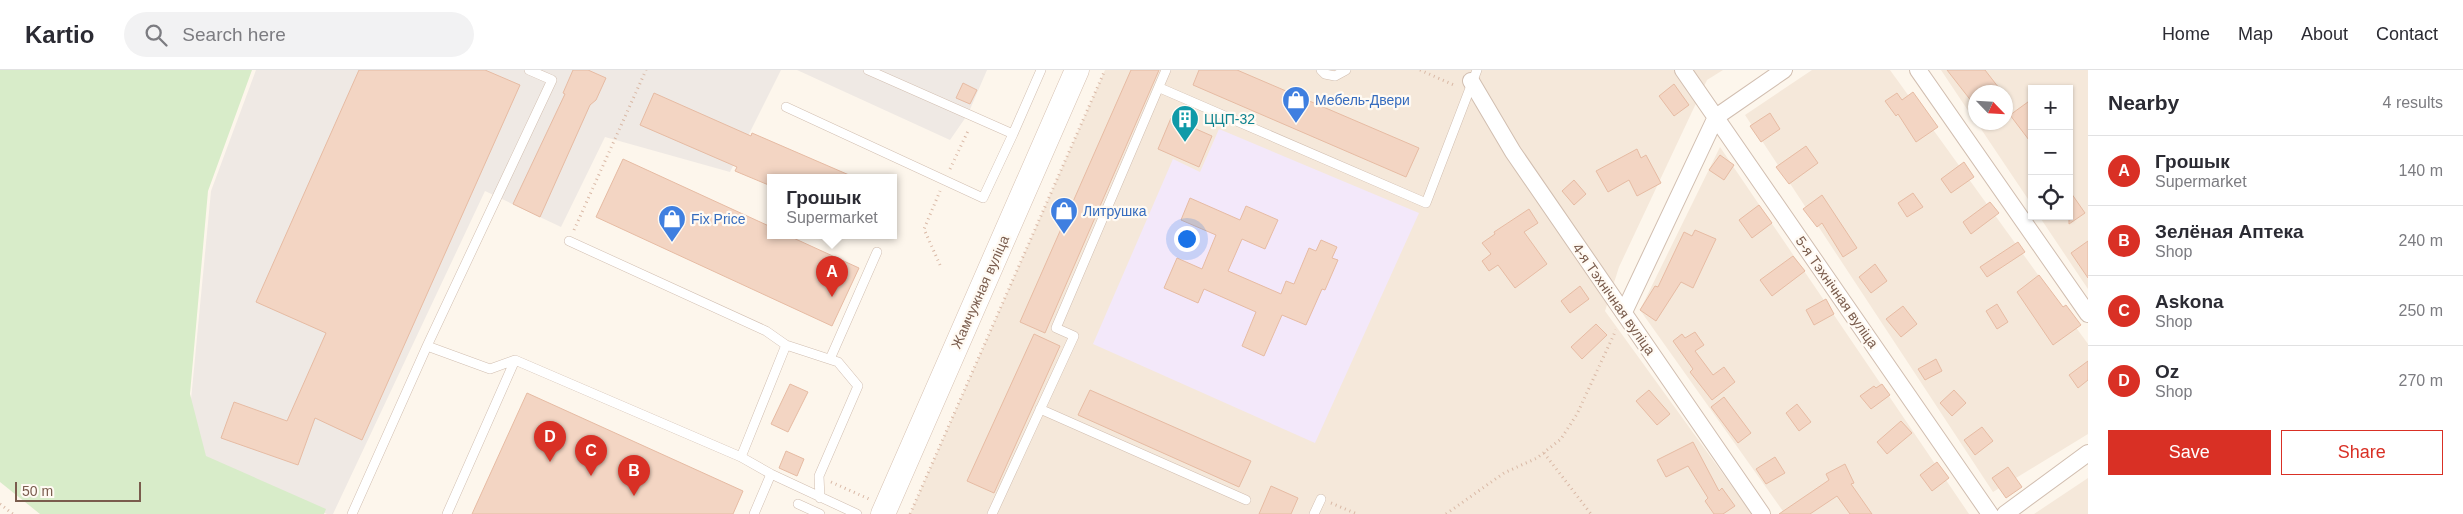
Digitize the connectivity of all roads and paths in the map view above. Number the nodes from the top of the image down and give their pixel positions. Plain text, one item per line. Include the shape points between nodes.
1 (529, 70) edge
2 (646, 70) edge
3 (868, 70) edge
4 (1041, 70) edge
5 (1077, 70) edge
6 (1105, 70) edge
7 (1166, 70) edge
8 (1321, 70) edge
9 (1346, 70) edge
10 (1420, 70) edge
11 (1683, 70) edge
12 (1784, 70) edge
13 (1918, 70) edge
14 (1470, 80) edge
15 (1160, 88) junction
16 (786, 107) dead end
17 (1716, 116) junction
18 (968, 131) dead end
19 (1012, 134) junction
20 (944, 182) junction
21 (569, 242) joint
22 (877, 252) dead end
23 (940, 265) dead end
24 (1624, 312) junction
25 (2088, 314) edge
26 (786, 345) junction
27 (427, 346) junction
28 (830, 359) junction
29 (515, 360) junction
30 (1040, 409) junction
31 (1544, 452) junction
32 (2088, 453) edge
33 (741, 457) junction
34 (771, 474) junction
35 (819, 476) junction
36 (820, 498) junction
37 (1322, 499) joint
38 (1246, 500) dead end
39 (0, 504) edge
40 (798, 504) dead end
41 (878, 508) edge
42 (13, 514) edge
43 (352, 514) edge
44 (447, 514) edge
45 (754, 514) edge
46 (820, 514) edge
47 (857, 514) edge
48 (910, 514) edge
49 (992, 514) edge
50 (1314, 514) edge
51 (1357, 514) edge
52 (1446, 514) edge
53 (1592, 514) edge
54 (1762, 514) edge
55 (1990, 514) edge
56 (2005, 514) edge

1 - 27 lane via 552,80
2 - 21 path
3 - 19 lane
4 - 19 lane
5 - 41 main road, Жамчужная вуліца
6 - 48 path
7 - 15 lane
8 - 9 lane via 1335,76
10 - 14 path
11 - 17 street, 5-я Тэхнічная вуліца
12 - 17 street
13 - 25 street
14 - 15 lane via 1426,203
14 - 24 street, 4-я Тэхнічная вуліца via 1513,152
15 - 30 lane via 1056,328 1074,336
16 - 20 lane
17 - 24 street
17 - 55 street, 5-я Тэхнічная вуліца
18 - 20 path
19 - 20 lane via 984,198
20 - 23 path via 924,229
21 - 26 lane via 766,331
22 - 28 lane
24 - 31 path via 1577,414 1561,439
24 - 54 street, 4-я Тэхнічная вуліца
26 - 28 lane
26 - 33 lane
27 - 29 lane via 490,369
27 - 43 lane
28 - 35 lane via 838,362 858,386
29 - 33 lane
29 - 44 lane
30 - 38 lane
30 - 49 lane
31 - 52 path via 1504,474
31 - 53 path
32 - 56 street
33 - 34 lane
34 - 36 lane
34 - 45 lane
35 - 36 lane
35 - 41 path
36 - 47 lane
37 - 50 lane
37 - 51 path
39 - 42 path
40 - 46 lane

